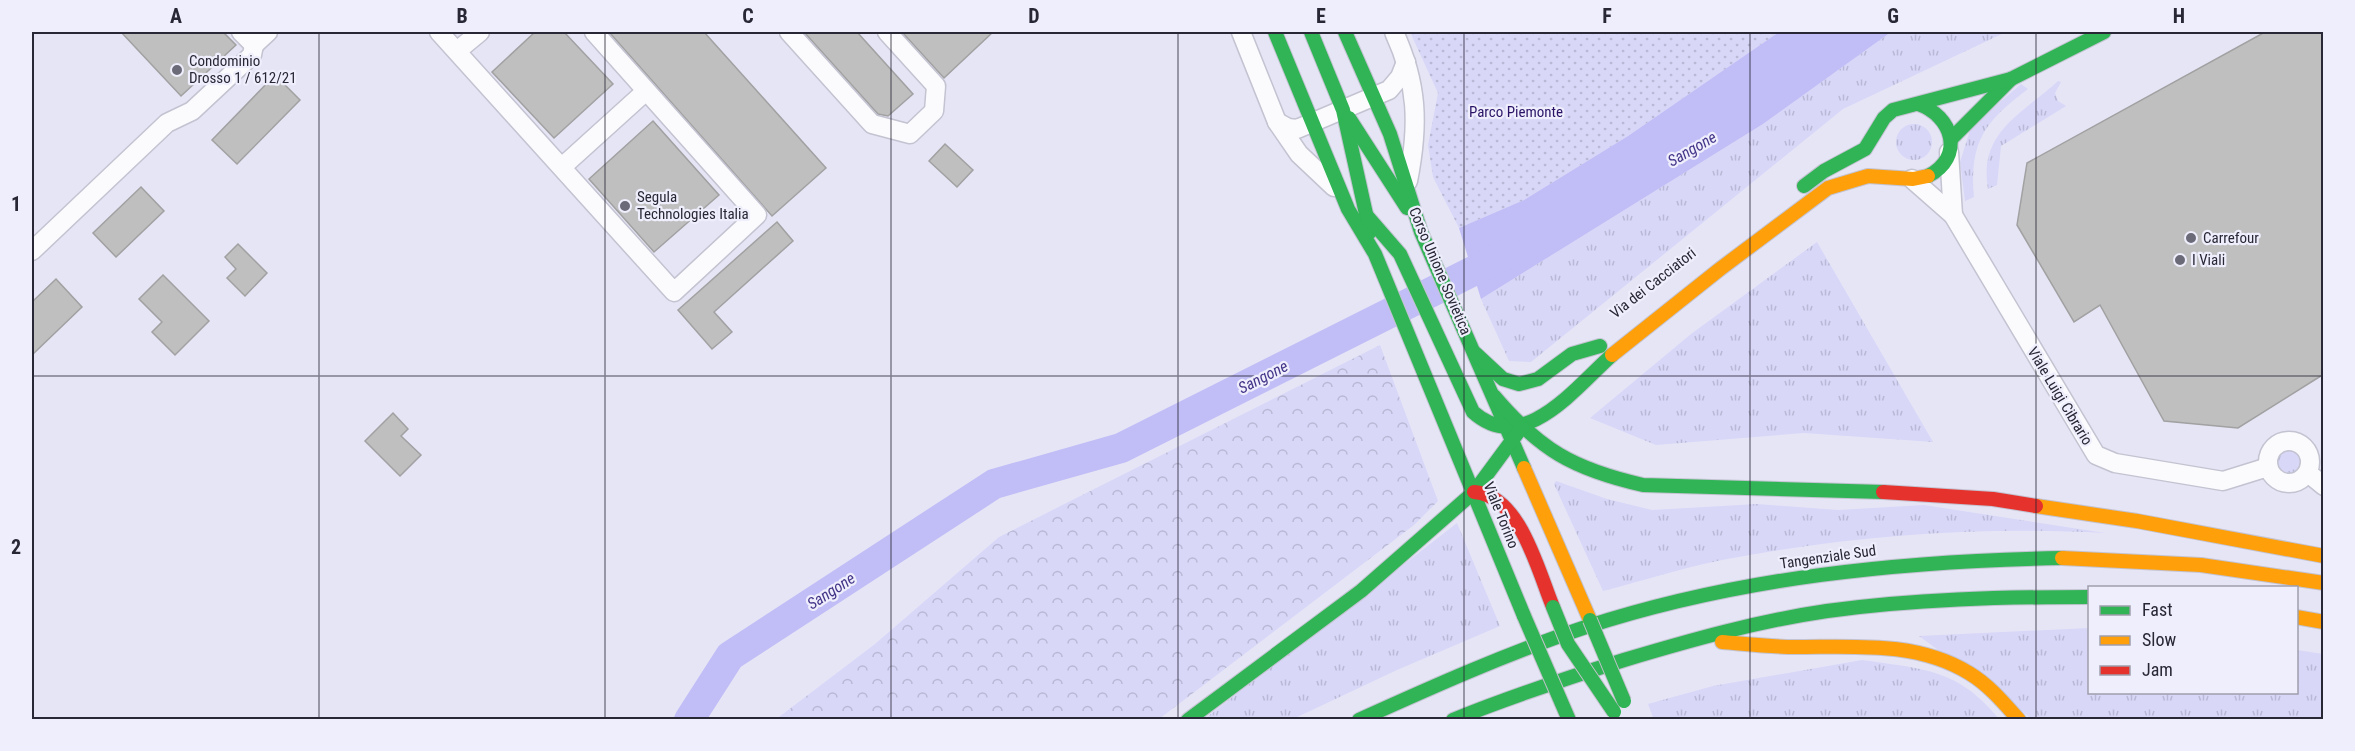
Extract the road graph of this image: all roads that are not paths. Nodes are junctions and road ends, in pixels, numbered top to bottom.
1 (241, 32) edge
2 (268, 32) edge
3 (439, 32) edge
4 (480, 32) edge
5 (594, 32) edge
6 (789, 32) edge
7 (887, 32) edge
8 (1241, 32) edge
9 (1275, 32) edge
10 (1311, 32) edge
11 (1345, 32) edge
12 (1394, 32) edge
13 (2104, 32) edge
14 (254, 45) junction
15 (457, 51) junction
16 (1406, 62) junction
17 (2011, 78) junction
18 (646, 91) junction
19 (1373, 96) junction
20 (1918, 104) junction
21 (1343, 110) junction
22 (1277, 122) junction
23 (1312, 123) junction
24 (1878, 128) junction
25 (1950, 146) junction
26 (562, 167) junction
27 (1906, 178) junction
28 (1407, 189) junction
29 (1341, 193) junction
30 (1794, 194) dead end
31 (1953, 215) junction
32 (1366, 216) junction
33 (1421, 232) junction
34 (1729, 244) dead end
35 (32, 251) edge
36 (1377, 261) junction
37 (1664, 295) dead end
38 (1474, 352) junction
39 (1552, 387) dead end
40 (1518, 432) junction
41 (2268, 467) junction
42 (2308, 473) junction
43 (2324, 486) edge
44 (1474, 492) junction
45 (2324, 556) edge
46 (2324, 583) edge
47 (2088, 597) edge
48 (2298, 617) edge
49 (2324, 622) edge
50 (1687, 640) junction
51 (1623, 713) edge
52 (1188, 720) edge
53 (1359, 720) edge
54 (1453, 720) edge
55 (1569, 720) edge
56 (2019, 720) edge

1 - 14 street
2 - 14 street
3 - 15 street
4 - 15 street
5 - 18 street
6 - 7 street
8 - 22 street
9 - 23 main road
10 - 21 main road
11 - 19 main road, Corso Unione Sovietica
12 - 16 street, Corso Unione Sovietica
13 - 17 main road
14 - 35 street
15 - 26 street
16 - 19 street
16 - 28 street, Corso Unione Sovietica
17 - 20 main road
17 - 25 main road
18 - 26 street
18 - 26 street
19 - 21 street
19 - 28 main road, Corso Unione Sovietica
20 - 24 main road
20 - 25 main road
21 - 23 street
21 - 32 main road
21 - 33 main road
22 - 23 street
22 - 29 street
23 - 29 main road
24 - 27 main road
24 - 30 main road
25 - 27 main road
25 - 31 street
27 - 31 street
27 - 40 main road
28 - 33 main road, Corso Unione Sovietica
29 - 36 main road
31 - 41 street, Viale Luigi Cibrario
32 - 36 main road
32 - 40 main road
33 - 38 main road, Corso Unione Sovietica
34 - 37 main road, Via dei Cacciatori
36 - 44 main road, Viale Torino
38 - 39 main road
38 - 40 main road
40 - 44 main road
40 - 45 main road
40 - 51 main road, bridge
41 - 42 street
41 - 42 street
42 - 43 street
44 - 51 main road, bridge
44 - 52 main road
44 - 55 main road, Viale Torino, bridge
46 - 53 main road, Tangenziale Sud
47 - 50 main road
48 - 49 main road
50 - 54 main road
50 - 56 main road

